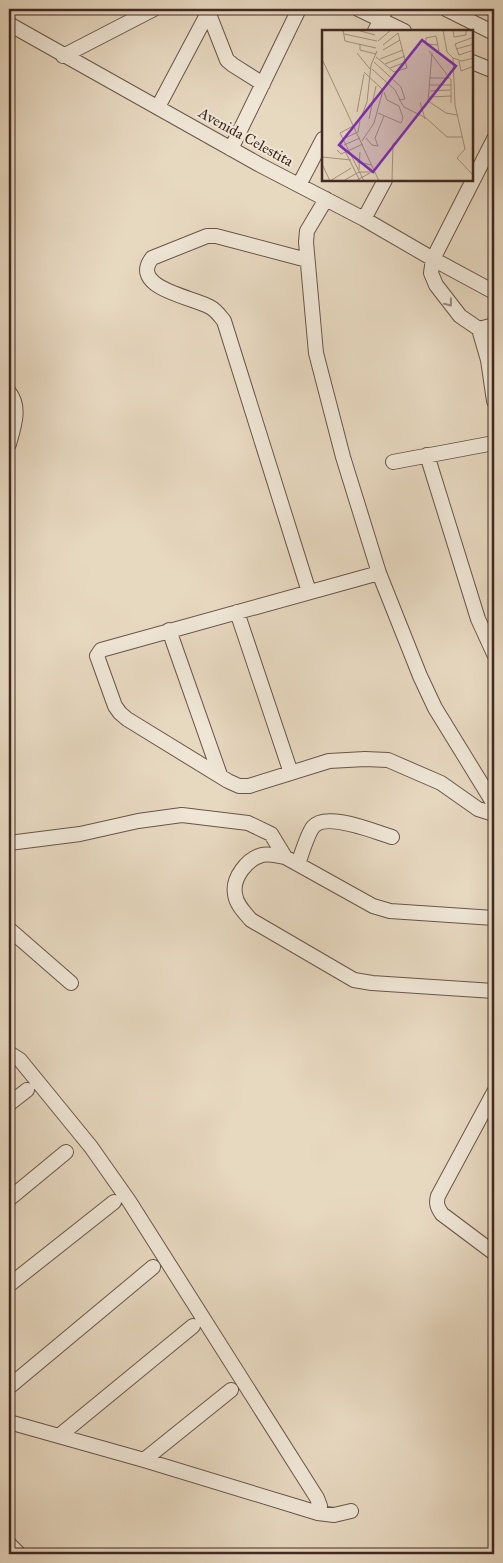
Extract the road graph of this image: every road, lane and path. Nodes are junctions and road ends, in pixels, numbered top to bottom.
1 (154, 9) edge
2 (299, 9) edge
3 (446, 9) edge
4 (208, 10) edge
5 (373, 15) edge
6 (9, 24) edge
7 (463, 25) edge
8 (402, 30) edge
9 (494, 33) edge
10 (63, 56) junction
11 (473, 62) edge
12 (493, 68) edge
13 (263, 84) junction
14 (158, 107) junction
15 (494, 139) edge
16 (322, 142) edge
17 (231, 149) junction
18 (473, 180) edge
19 (384, 181) edge
20 (472, 181) edge
21 (299, 185) junction
22 (326, 199) junction
23 (364, 220) junction
24 (432, 259) junction
25 (307, 260) junction
26 (494, 292) edge
27 (494, 325) edge
28 (479, 329) junction
29 (9, 392) edge
30 (494, 401) edge
31 (494, 443) edge
32 (9, 444) edge
33 (427, 455) junction
34 (393, 462) dead end
35 (380, 573) junction
36 (309, 592) junction
37 (237, 612) junction
38 (169, 630) junction
39 (494, 654) edge
40 (291, 773) junction
41 (220, 775) junction
42 (494, 804) edge
43 (494, 814) edge
44 (392, 837) dead end
45 (9, 843) edge
46 (292, 860) junction
47 (494, 918) edge
48 (9, 929) edge
49 (71, 983) dead end
50 (494, 991) edge
51 (9, 1053) edge
52 (27, 1090) dead end
53 (494, 1092) edge
54 (9, 1104) edge
55 (66, 1152) dead end
56 (9, 1199) edge
57 (114, 1202) dead end
58 (493, 1249) edge
59 (153, 1266) dead end
60 (9, 1286) edge
61 (193, 1326) dead end
62 (9, 1387) edge
63 (231, 1390) dead end
64 (9, 1422) edge
65 (59, 1436) junction
66 (144, 1460) junction
67 (351, 1511) dead end
68 (318, 1513) junction
69 (9, 1544) edge
70 (19, 1554) edge

1 - 10 street
2 - 13 street
3 - 7 street
4 - 13 street
4 - 14 street
5 - 8 street
6 - 10 street, Avenida Celestita
7 - 9 street
10 - 14 street, Avenida Celestita
11 - 12 street
13 - 17 street
14 - 17 street, Avenida Celestita
15 - 18 street
16 - 21 street
17 - 21 street, Avenida Celestita
19 - 23 street
20 - 24 street
21 - 22 street, Avenida Celestita
22 - 23 street, Avenida Celestita
22 - 25 street
23 - 24 street, Avenida Celestita
24 - 26 street, Avenida Celestita
24 -> 28 street
25 - 35 street
25 - 36 street
27 - 28 street
28 - 30 street
29 - 32 street
31 - 33 street
33 - 34 street
33 - 39 street
35 - 36 street
35 - 42 street
36 - 37 street
37 - 38 street
37 - 40 street
38 - 41 street
38 - 41 street
40 - 41 street
40 - 43 street
44 - 46 street
45 - 46 street
46 - 47 street
46 - 50 street
48 - 49 street
51 - 68 street
52 - 54 street
53 - 58 street
55 - 56 street
57 - 60 street
59 - 62 street
61 - 65 street
63 - 66 street
64 - 65 street
65 - 66 street
66 - 68 street
67 - 68 street
69 - 70 street

